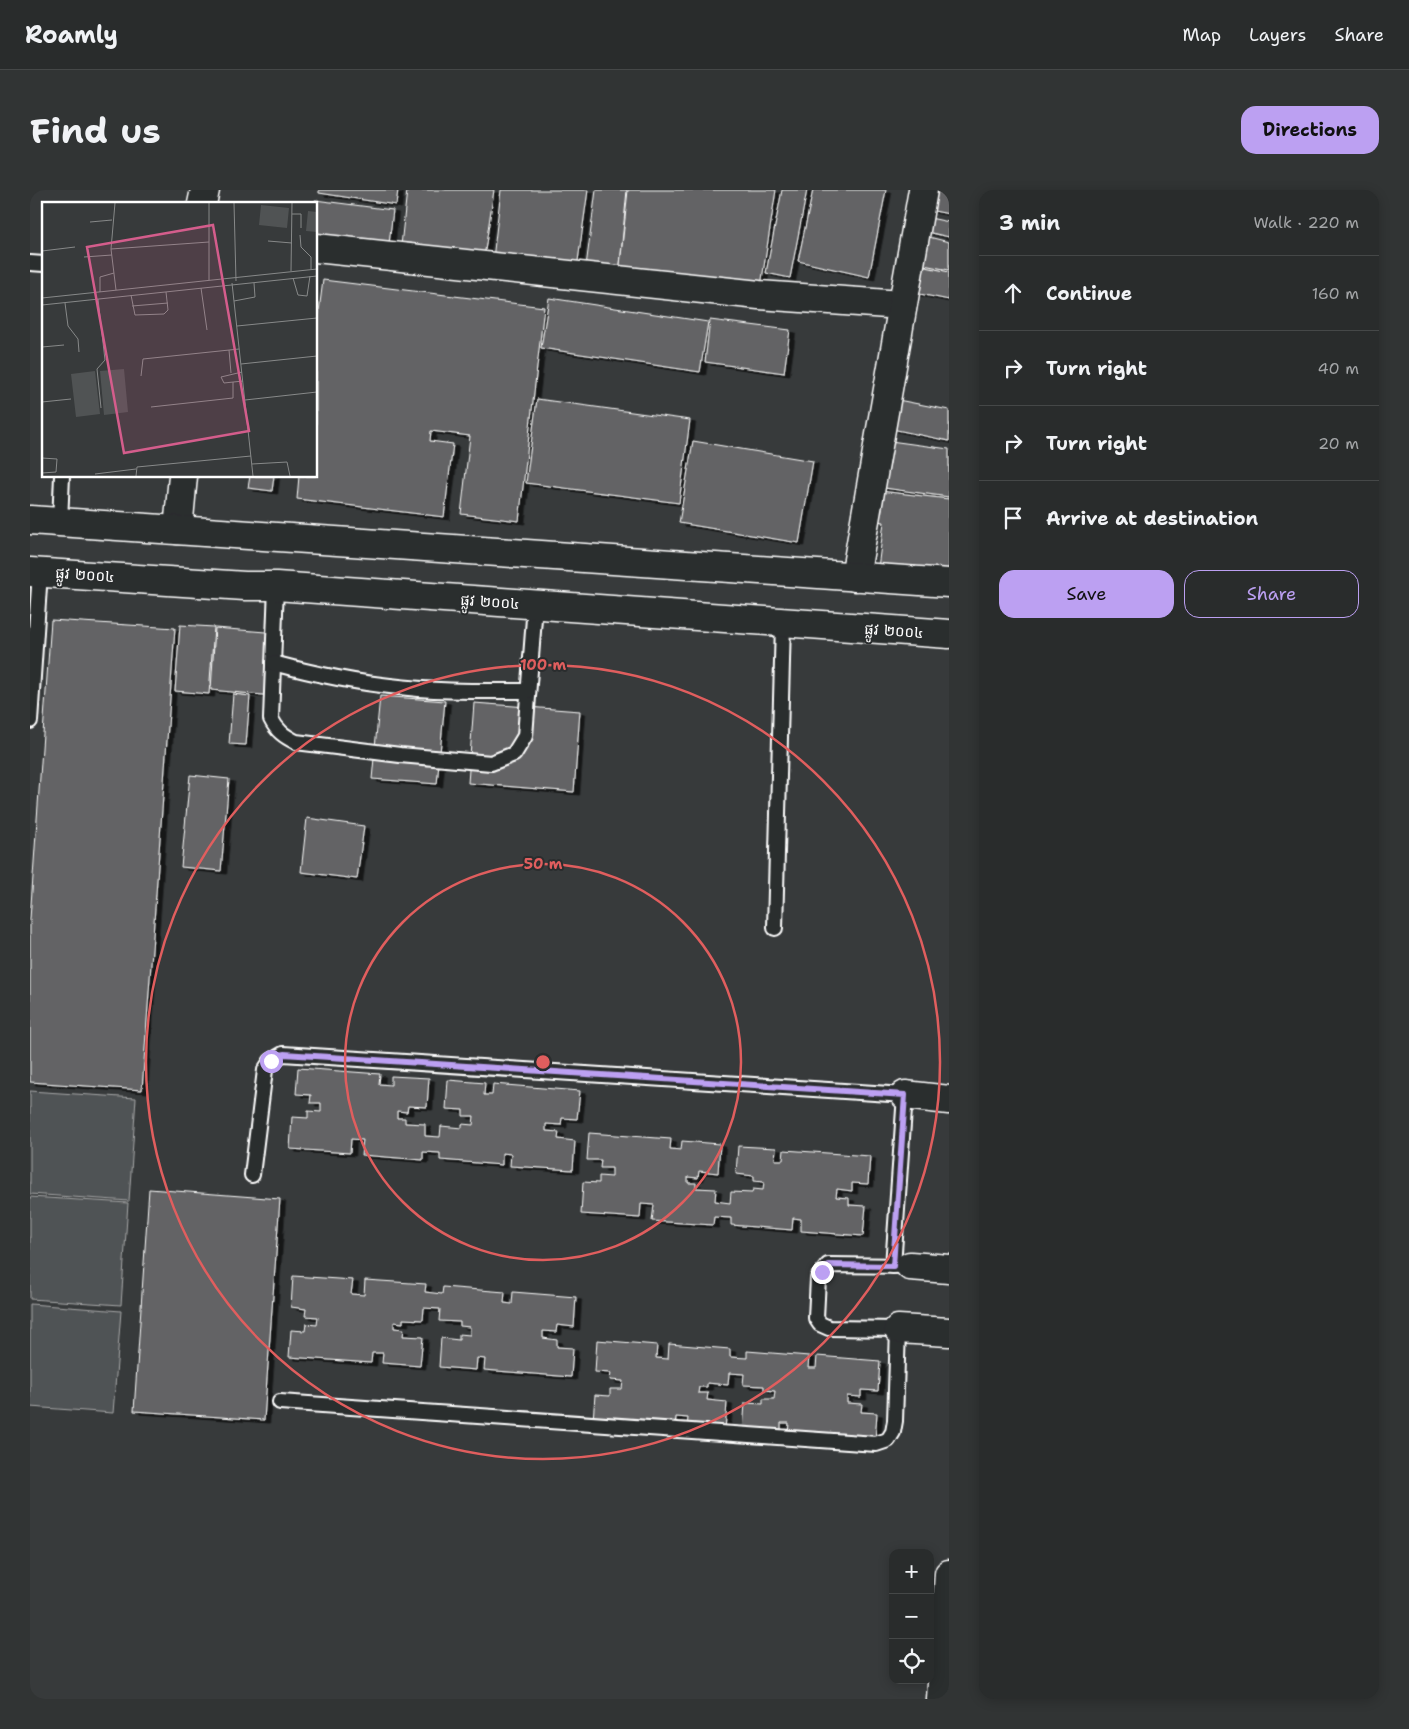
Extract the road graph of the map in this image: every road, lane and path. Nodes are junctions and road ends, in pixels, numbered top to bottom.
1 (923, 190) edge
2 (318, 248) edge
3 (902, 305) junction
4 (62, 478) edge
5 (183, 478) edge
6 (30, 520) edge
7 (60, 522) junction
8 (178, 530) junction
9 (35, 572) edge
10 (855, 577) junction
11 (949, 584) edge
12 (276, 586) junction
13 (535, 605) junction
14 (783, 623) junction
15 (949, 634) edge
16 (273, 663) junction
17 (528, 691) junction
18 (30, 721) edge
19 (775, 928) dead end
20 (905, 1095) junction
21 (949, 1100) edge
22 (252, 1175) dead end
23 (901, 1266) junction
24 (949, 1269) edge
25 (898, 1329) junction
26 (949, 1332) edge
27 (280, 1402) dead end
28 (949, 1574) edge
29 (941, 1699) edge

1 - 3 main road
2 - 3 main road
3 - 10 main road
4 - 7 lane
5 - 8 main road
6 - 7 main road
7 - 8 main road
8 - 10 main road
9 - 12 main road, ផ្លូវ ២០០៤
9 - 18 lane
10 - 11 main road
12 - 13 main road, ផ្លូវ ២០០៤
12 - 16 lane
13 - 14 main road, ផ្លូវ ២០០៤
13 - 17 lane
14 - 15 main road, ផ្លូវ ២០០៤
14 - 19 lane
16 - 17 lane
16 - 17 lane
20 - 21 main road
20 - 22 lane
20 - 23 lane
23 - 24 main road
23 - 25 lane
25 - 26 main road
25 - 27 lane
28 - 29 main road

